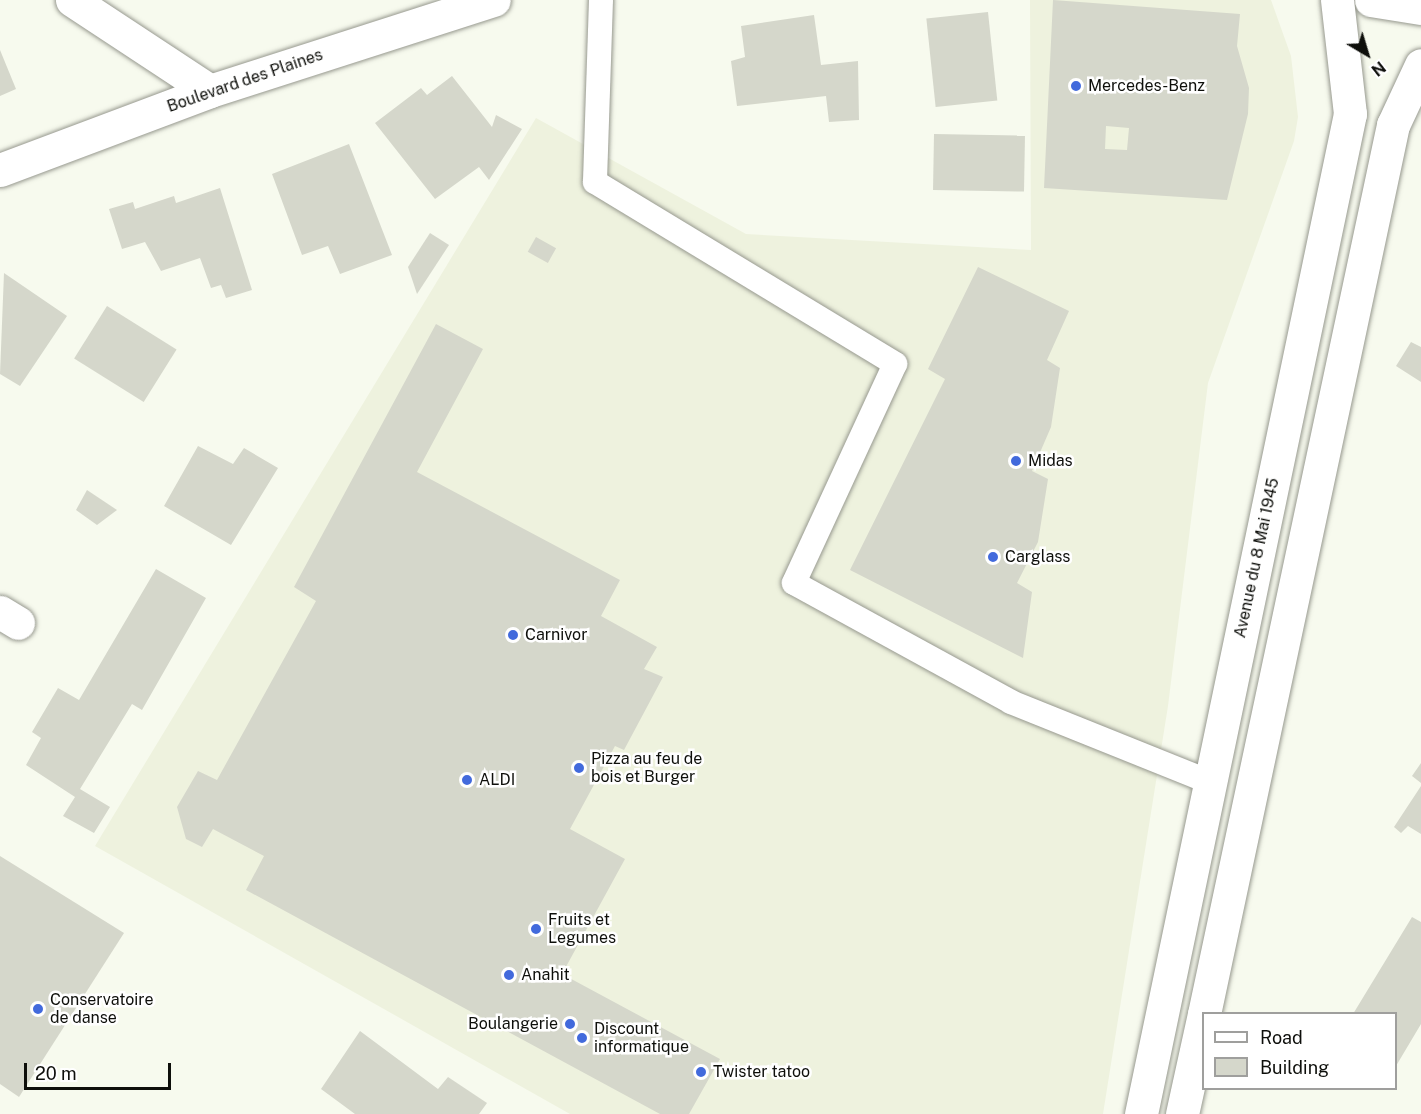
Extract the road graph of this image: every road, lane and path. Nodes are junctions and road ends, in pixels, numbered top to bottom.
1 (72, 0) edge
2 (494, 0) edge
3 (601, 0) edge
4 (1337, 0) edge
5 (1371, 0) edge
6 (1421, 8) edge
7 (1421, 65) edge
8 (210, 91) junction
9 (0, 170) edge
10 (1210, 782) junction
11 (1204, 1012) edge
12 (1202, 1023) edge
13 (1141, 1114) edge
14 (1182, 1114) edge

1 - 8 main road
2 - 8 main road, Boulevard des Plaines
3 - 10 lane
4 - 10 main road, Avenue du 8 Mai 1945
5 - 6 main road
7 - 11 main road
8 - 9 main road, Boulevard des Plaines
10 - 13 main road, Avenue du 8 Mai 1945
12 - 14 main road

